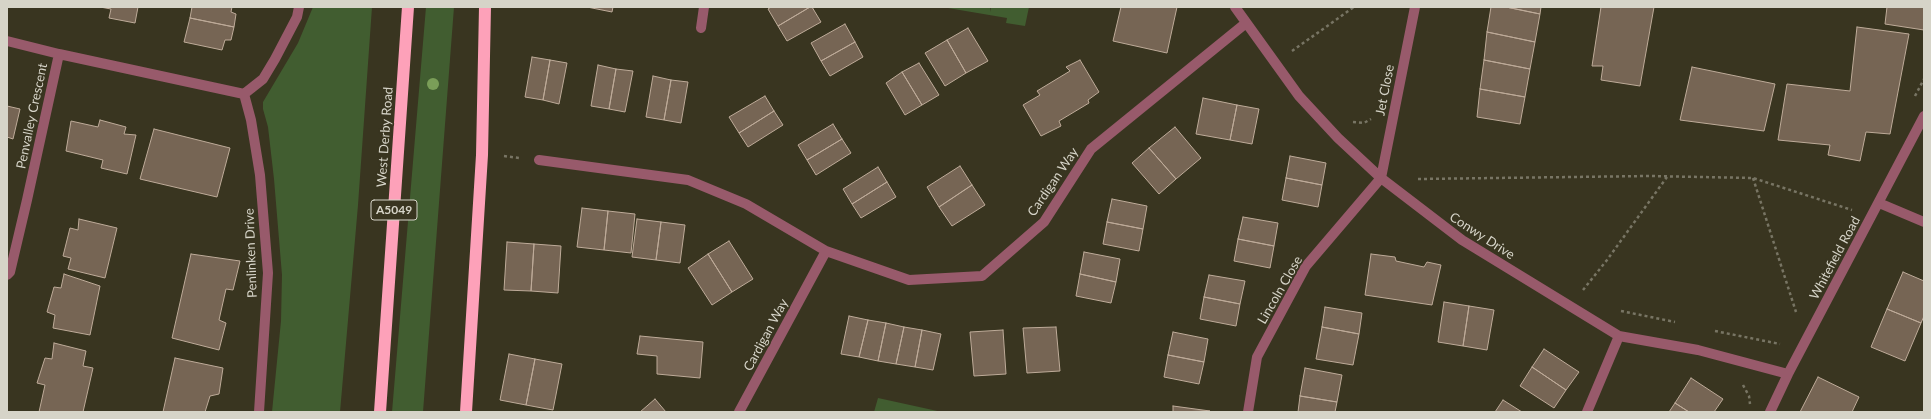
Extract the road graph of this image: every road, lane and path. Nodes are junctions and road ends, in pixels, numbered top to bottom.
1 (299, 7) edge
2 (408, 7) edge
3 (485, 7) edge
4 (704, 7) edge
5 (1235, 7) edge
6 (1354, 7) edge
7 (1415, 7) edge
8 (1246, 23) junction
9 (701, 28) dead end
10 (7, 41) edge
11 (1287, 46) dead end
12 (1292, 51) junction
13 (59, 54) junction
14 (1296, 58) dead end
15 (1924, 79) edge
16 (244, 94) junction
17 (1914, 100) dead end
18 (1375, 114) dead end
19 (1924, 116) edge
20 (1350, 121) dead end
21 (482, 155) junction
22 (540, 160) joint
23 (1668, 176) junction
24 (1381, 178) junction
25 (1753, 178) junction
26 (1415, 179) dead end
27 (1879, 203) junction
28 (1856, 211) dead end
29 (1924, 222) edge
30 (826, 251) junction
31 (7, 275) edge
32 (1586, 295) dead end
33 (1616, 310) dead end
34 (1798, 318) dead end
35 (1677, 323) dead end
36 (1707, 329) dead end
37 (1620, 336) junction
38 (1784, 345) dead end
39 (1788, 374) junction
40 (259, 412) edge
41 (380, 412) edge
42 (466, 412) edge
43 (739, 412) edge
44 (1248, 412) edge
45 (1587, 412) edge
46 (1770, 412) edge

1 - 16 street
2 - 41 highway, West Derby Road / A5049
3 - 21 highway
4 - 9 street
5 - 8 street, Conwy Drive
6 - 12 path
7 - 24 street, Jet Close
8 - 24 street, Conwy Drive
8 - 30 street, Cardigan Way
10 - 13 street
11 - 12 path
12 - 14 path
13 - 16 street
13 - 31 street, Penvalley Crescent
15 - 17 path
16 - 40 street, Penlinken Drive
18 - 20 path
19 - 27 street, Whitefield Road
21 - 22 path
21 - 42 highway
22 - 30 street
23 - 25 path
23 - 26 path
23 - 32 path
24 - 37 street, Conwy Drive
24 - 44 street, Lincoln Close
25 - 28 path
25 - 34 path
27 - 29 street
27 - 39 street, Whitefield Road
30 - 43 street, Cardigan Way
33 - 35 path
36 - 38 path
37 - 39 street, Conwy Drive
37 - 45 street
39 - 46 street, Whitefield Road

